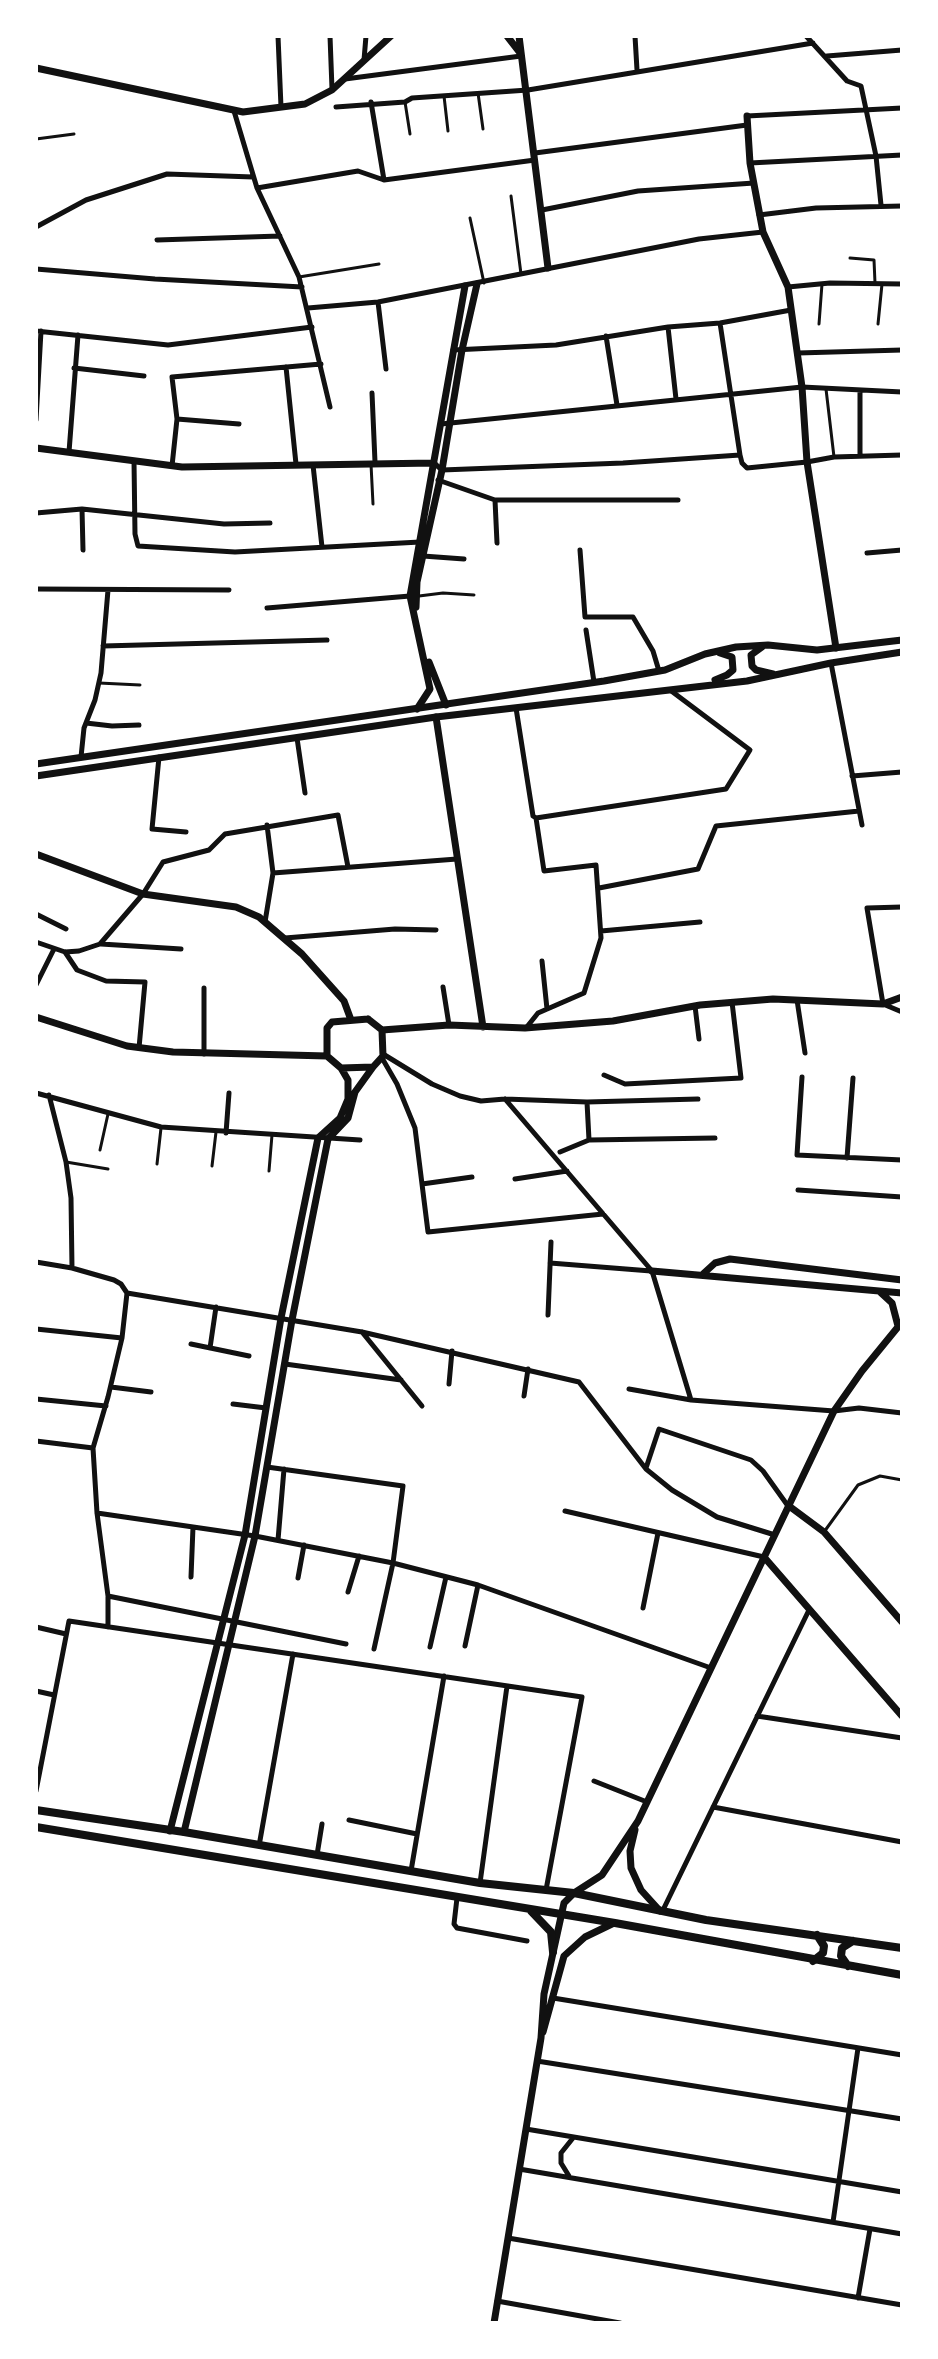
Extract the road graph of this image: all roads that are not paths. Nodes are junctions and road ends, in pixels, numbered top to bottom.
1 (278, 36) edge
2 (330, 36) edge
3 (366, 36) edge
4 (391, 36) edge
5 (507, 36) edge
6 (519, 36) edge
7 (635, 36) edge
8 (806, 36) edge
9 (813, 43) junction
10 (902, 50) edge
11 (522, 56) junction
12 (826, 56) junction
13 (364, 61) junction
14 (36, 68) edge
15 (637, 70) junction
16 (344, 79) junction
17 (332, 90) junction
18 (528, 90) junction
19 (478, 93) junction
20 (444, 96) junction
21 (371, 102) junction
22 (405, 102) junction
23 (281, 107) junction
24 (336, 107) dead end
25 (902, 108) edge
26 (233, 110) junction
27 (867, 110) junction
28 (747, 121) junction
29 (483, 129) dead end
30 (448, 131) dead end
31 (74, 134) dead end
32 (410, 134) dead end
33 (36, 139) edge
34 (902, 155) edge
35 (876, 156) junction
36 (536, 157) junction
37 (750, 163) junction
38 (253, 177) junction
39 (384, 180) junction
40 (754, 183) junction
41 (257, 188) junction
42 (511, 196) dead end
43 (881, 205) junction
44 (902, 206) edge
45 (542, 210) junction
46 (759, 215) junction
47 (470, 218) dead end
48 (36, 227) edge
49 (763, 232) junction
50 (280, 236) junction
51 (157, 240) dead end
52 (850, 258) dead end
53 (379, 264) dead end
54 (548, 268) junction
55 (36, 269) edge
56 (521, 274) junction
57 (299, 277) junction
58 (878, 283) junction
59 (480, 284) junction
60 (822, 284) junction
61 (902, 284) edge
62 (465, 286) junction
63 (302, 287) junction
64 (788, 287) junction
65 (378, 302) junction
66 (308, 308) junction
67 (791, 310) junction
68 (720, 323) junction
69 (819, 324) dead end
70 (878, 324) dead end
71 (312, 327) junction
72 (668, 327) junction
73 (39, 331) edge
74 (78, 335) junction
75 (606, 336) junction
76 (458, 350) junction
77 (902, 350) edge
78 (797, 353) junction
79 (321, 364) junction
80 (286, 367) junction
81 (74, 368) junction
82 (386, 369) dead end
83 (144, 376) dead end
84 (802, 387) junction
85 (826, 389) junction
86 (860, 392) junction
87 (902, 392) edge
88 (372, 393) dead end
89 (730, 394) junction
90 (676, 399) junction
91 (617, 405) junction
92 (330, 407) dead end
93 (177, 419) junction
94 (36, 420) edge
95 (239, 424) dead end
96 (441, 424) junction
97 (451, 424) junction
98 (36, 448) edge
99 (69, 452) junction
100 (740, 455) junction
101 (860, 455) junction
102 (902, 455) edge
103 (834, 457) junction
104 (134, 461) junction
105 (373, 462) junction
106 (807, 462) junction
107 (434, 463) junction
108 (296, 464) junction
109 (313, 464) junction
110 (172, 466) junction
111 (442, 470) junction
112 (435, 479) junction
113 (495, 500) junction
114 (678, 500) dead end
115 (373, 504) dead end
116 (82, 509) junction
117 (36, 513) edge
118 (135, 515) junction
119 (270, 523) dead end
120 (422, 542) junction
121 (497, 543) dead end
122 (322, 547) junction
123 (83, 550) dead end
124 (580, 550) dead end
125 (902, 550) edge
126 (867, 553) dead end
127 (423, 556) junction
128 (464, 559) dead end
129 (36, 589) edge
130 (108, 590) junction
131 (229, 590) dead end
132 (474, 595) dead end
133 (413, 596) junction
134 (267, 608) dead end
135 (586, 630) dead end
136 (327, 640) dead end
137 (902, 640) edge
138 (768, 645) junction
139 (103, 646) junction
140 (836, 648) junction
141 (902, 652) edge
142 (705, 654) junction
143 (831, 663) junction
144 (659, 671) junction
145 (785, 675) junction
146 (594, 682) junction
147 (99, 683) junction
148 (701, 684) junction
149 (140, 685) dead end
150 (669, 689) junction
151 (446, 705) junction
152 (515, 707) junction
153 (417, 709) junction
154 (436, 717) junction
155 (86, 723) junction
156 (139, 725) dead end
157 (297, 737) junction
158 (199, 741) junction
159 (201, 751) junction
160 (159, 757) junction
161 (81, 758) junction
162 (36, 764) edge
163 (902, 772) edge
164 (36, 776) edge
165 (852, 776) junction
166 (305, 793) dead end
167 (859, 811) junction
168 (536, 818) junction
169 (267, 825) junction
170 (862, 825) dead end
171 (186, 832) dead end
172 (36, 854) edge
173 (457, 859) junction
174 (348, 867) junction
175 (273, 873) junction
176 (599, 888) junction
177 (143, 894) junction
178 (902, 907) edge
179 (36, 914) edge
180 (265, 922) junction
181 (700, 922) dead end
182 (66, 929) dead end
183 (436, 930) dead end
184 (601, 931) junction
185 (284, 938) junction
186 (36, 942) edge
187 (100, 944) junction
188 (54, 949) junction
189 (181, 949) dead end
190 (65, 952) junction
191 (542, 961) dead end
192 (36, 985) edge
193 (443, 987) dead end
194 (204, 988) dead end
195 (902, 997) edge
196 (797, 1000) junction
197 (731, 1002) junction
198 (883, 1004) junction
199 (695, 1005) junction
200 (547, 1009) junction
201 (902, 1012) edge
202 (36, 1017) edge
203 (351, 1020) junction
204 (449, 1025) junction
205 (483, 1027) junction
206 (525, 1028) junction
207 (382, 1030) junction
208 (699, 1039) dead end
209 (139, 1048) junction
210 (805, 1053) dead end
211 (204, 1055) junction
212 (327, 1056) junction
213 (382, 1056) junction
214 (373, 1067) junction
215 (341, 1068) junction
216 (604, 1075) dead end
217 (802, 1077) dead end
218 (853, 1078) dead end
219 (36, 1093) edge
220 (229, 1093) dead end
221 (49, 1095) junction
222 (505, 1099) junction
223 (698, 1099) dead end
224 (587, 1102) junction
225 (108, 1112) junction
226 (161, 1127) junction
227 (216, 1132) junction
228 (226, 1133) junction
229 (272, 1135) junction
230 (318, 1138) junction
231 (715, 1138) dead end
232 (328, 1139) junction
233 (360, 1140) dead end
234 (589, 1140) junction
235 (100, 1150) dead end
236 (560, 1152) dead end
237 (847, 1158) junction
238 (902, 1160) edge
239 (66, 1162) junction
240 (157, 1164) dead end
241 (212, 1166) dead end
242 (108, 1169) dead end
243 (269, 1171) dead end
244 (567, 1171) junction
245 (472, 1177) dead end
246 (515, 1179) dead end
247 (422, 1184) junction
248 (798, 1190) dead end
249 (902, 1197) edge
250 (603, 1214) junction
251 (551, 1242) dead end
252 (36, 1262) edge
253 (550, 1263) junction
254 (72, 1268) junction
255 (652, 1271) junction
256 (703, 1274) junction
257 (902, 1280) edge
258 (878, 1291) junction
259 (127, 1293) junction
260 (902, 1293) edge
261 (216, 1307) junction
262 (548, 1315) dead end
263 (281, 1318) junction
264 (292, 1320) junction
265 (900, 1324) edge
266 (36, 1329) edge
267 (362, 1332) junction
268 (890, 1335) junction
269 (122, 1338) junction
270 (902, 1338) edge
271 (191, 1344) dead end
272 (210, 1348) junction
273 (452, 1351) junction
274 (249, 1356) dead end
275 (285, 1364) junction
276 (528, 1369) junction
277 (401, 1380) junction
278 (449, 1384) dead end
279 (111, 1387) junction
280 (629, 1389) dead end
281 (151, 1392) dead end
282 (524, 1396) dead end
283 (36, 1399) edge
284 (691, 1400) junction
285 (233, 1404) dead end
286 (106, 1406) junction
287 (422, 1406) dead end
288 (266, 1408) junction
289 (834, 1411) junction
290 (902, 1413) edge
291 (36, 1441) edge
292 (93, 1448) junction
293 (267, 1467) junction
294 (284, 1469) junction
295 (646, 1469) junction
296 (902, 1480) edge
297 (789, 1506) junction
298 (565, 1511) dead end
299 (97, 1513) junction
300 (193, 1527) junction
301 (824, 1532) junction
302 (658, 1533) junction
303 (245, 1535) junction
304 (775, 1535) junction
305 (255, 1536) junction
306 (278, 1540) junction
307 (304, 1545) junction
308 (359, 1556) junction
309 (764, 1557) junction
310 (393, 1563) junction
311 (191, 1577) dead end
312 (446, 1577) junction
313 (298, 1578) dead end
314 (478, 1585) junction
315 (348, 1592) dead end
316 (108, 1596) junction
317 (643, 1608) dead end
318 (809, 1609) junction
319 (224, 1620) junction
320 (234, 1622) junction
321 (902, 1622) edge
322 (36, 1627) edge
323 (108, 1627) junction
324 (66, 1634) junction
325 (218, 1643) junction
326 (346, 1644) dead end
327 (229, 1645) junction
328 (465, 1646) dead end
329 (430, 1647) dead end
330 (374, 1649) dead end
331 (293, 1654) junction
332 (711, 1668) junction
333 (444, 1676) junction
334 (507, 1685) junction
335 (36, 1691) edge
336 (54, 1695) junction
337 (757, 1716) junction
338 (902, 1716) edge
339 (902, 1738) edge
340 (594, 1781) dead end
341 (36, 1791) edge
342 (647, 1802) junction
343 (713, 1807) junction
344 (36, 1810) edge
345 (349, 1820) dead end
346 (638, 1821) junction
347 (322, 1824) dead end
348 (36, 1827) edge
349 (170, 1831) junction
350 (184, 1832) junction
351 (417, 1834) junction
352 (902, 1842) edge
353 (259, 1846) junction
354 (316, 1856) junction
355 (410, 1872) junction
356 (480, 1883) junction
357 (546, 1891) junction
358 (574, 1893) junction
359 (457, 1897) junction
360 (527, 1908) junction
361 (662, 1913) junction
362 (561, 1914) junction
363 (615, 1923) junction
364 (817, 1935) junction
365 (527, 1941) dead end
366 (854, 1941) junction
367 (902, 1948) edge
368 (553, 1952) junction
369 (812, 1961) junction
370 (849, 1967) junction
371 (902, 1975) edge
372 (553, 1998) junction
373 (541, 2038) junction
374 (858, 2048) junction
375 (902, 2055) edge
376 (537, 2061) junction
377 (848, 2111) junction
378 (902, 2119) edge
379 (526, 2129) junction
380 (574, 2137) junction
381 (519, 2169) junction
382 (572, 2178) junction
383 (838, 2181) junction
384 (902, 2192) edge
385 (833, 2222) junction
386 (870, 2229) junction
387 (902, 2234) edge
388 (508, 2238) junction
389 (858, 2298) junction
390 (497, 2301) junction
391 (902, 2305) edge
392 (494, 2323) edge
393 (620, 2323) edge

1 - 23 street
2 - 17 street
3 - 13 street
4 - 13 street
5 - 11 street
6 - 11 street
7 - 15 street
8 - 9 street
9 - 12 street
9 - 15 street
10 - 12 street
11 - 16 street
11 - 18 street
12 - 27 street
13 - 16 street
14 - 26 street
15 - 18 street
16 - 17 street
17 - 23 street
18 - 19 street
18 - 36 street
19 - 20 street
19 - 29 lane
20 - 22 street
20 - 30 lane
21 - 22 street
21 - 24 street
21 - 39 street
22 - 32 lane
23 - 26 street
25 - 27 street
26 - 38 street
27 - 28 street
27 - 35 street
28 - 36 street
28 - 37 street
31 - 33 lane
34 - 35 street
35 - 37 street
35 - 43 street
36 - 39 street
36 - 45 street
37 - 40 street
38 - 41 street
38 - 48 street
39 - 41 street
40 - 45 street
40 - 46 street
41 - 50 street
42 - 56 lane
43 - 44 street
43 - 46 street
45 - 54 street
46 - 49 street
47 - 59 lane
49 - 54 street
49 - 64 street
50 - 51 street
50 - 57 street
52 - 58 lane
53 - 57 lane
54 - 56 street
55 - 63 street
56 - 59 street
57 - 63 street
58 - 60 street
58 - 61 street
58 - 70 lane
59 - 62 street
59 - 76 street
60 - 64 street
60 - 69 lane
62 - 65 street
62 - 76 street
63 - 66 street
64 - 67 street
65 - 66 street
65 - 82 street
66 - 71 street
67 - 68 street
67 - 78 street
68 - 72 street
68 - 89 street
71 - 74 street
71 - 79 street
72 - 75 street
72 - 90 street
73 - 74 street
73 - 94 street
74 - 81 street
75 - 76 street
75 - 91 street
76 - 96 street
76 - 97 street
77 - 78 street
78 - 84 street
79 - 80 street
79 - 92 street
80 - 93 street
80 - 108 street
81 - 83 street
81 - 99 street
84 - 85 street
84 - 89 street
84 - 106 street
85 - 86 street
85 - 103 lane
86 - 87 street
86 - 101 street
88 - 105 street
89 - 90 street
89 - 100 street
90 - 91 street
91 - 97 street
93 - 95 street
93 - 110 street
96 - 97 street
96 - 107 street
97 - 111 street
98 - 99 street
99 - 104 street
100 - 106 street
100 - 111 street
101 - 102 street
101 - 103 street
103 - 106 street
104 - 110 street
104 - 118 street
105 - 107 street
105 - 109 street
105 - 115 lane
106 - 140 street
107 - 111 street
107 - 112 street
108 - 109 street
108 - 110 street
109 - 122 street
111 - 112 street
112 - 113 street
112 - 120 street
113 - 114 street
113 - 121 street
116 - 117 street
116 - 118 street
116 - 123 street
118 - 119 street
118 - 122 street
120 - 122 street
120 - 127 street
120 - 133 street
124 - 144 street
125 - 126 street
127 - 128 street
127 - 133 street
129 - 130 street
130 - 131 street
130 - 139 street
132 - 133 lane
133 - 134 street
133 - 151 street
133 - 153 street
135 - 146 street
136 - 139 street
137 - 140 street
138 - 140 street
138 - 142 street
138 - 145 street
139 - 147 street
141 - 143 street
142 - 144 street
142 - 148 street
143 - 145 street
143 - 165 street
144 - 146 street
145 - 148 street
146 - 151 street
147 - 149 lane
147 - 155 street
148 - 150 street
150 - 152 street
150 - 168 street
151 - 153 street
152 - 154 street
152 - 168 street
153 - 158 street
154 - 157 street
154 - 173 street
155 - 156 street
155 - 161 street
157 - 159 street
157 - 166 street
158 - 159 street
158 - 161 street
159 - 160 street
160 - 164 street
160 - 171 street
161 - 162 street
163 - 165 street
165 - 167 street
167 - 170 street
167 - 176 street
168 - 176 street
169 - 174 street
169 - 175 street
169 - 177 street
172 - 177 street
173 - 174 street
173 - 205 street
174 - 175 street
175 - 180 street
176 - 184 street
177 - 180 street
177 - 187 street
178 - 198 street
179 - 182 street
180 - 185 street
181 - 184 street
183 - 185 street
184 - 200 street
185 - 203 street
186 - 188 street
187 - 189 street
187 - 190 street
188 - 190 street
188 - 192 street
190 - 209 street
191 - 200 street
193 - 204 street
194 - 211 street
195 - 198 street
196 - 197 street
196 - 198 street
196 - 210 street
197 - 199 street
197 - 216 street
198 - 201 street
199 - 206 street
199 - 208 street
200 - 206 street
202 - 209 street
203 - 207 street
203 - 212 street
204 - 205 street
204 - 207 street
205 - 206 street
207 - 213 street
209 - 211 street
211 - 212 street
212 - 215 street
213 - 214 street
213 - 222 street
213 - 247 street
214 - 215 street
214 - 232 street
215 - 230 street
217 - 237 street
218 - 237 street
219 - 221 street
220 - 228 street
221 - 225 street
221 - 239 street
222 - 224 street
222 - 244 street
223 - 224 street
224 - 234 street
225 - 226 street
225 - 235 lane
226 - 227 street
226 - 240 lane
227 - 228 street
227 - 241 lane
228 - 229 street
229 - 230 street
229 - 243 lane
230 - 232 street
230 - 263 street
231 - 234 street
232 - 233 street
232 - 264 street
234 - 236 street
237 - 238 street
239 - 242 lane
239 - 254 street
244 - 246 street
244 - 250 street
245 - 247 street
247 - 250 street
248 - 249 street
250 - 255 street
251 - 253 street
252 - 254 street
253 - 255 street
253 - 262 street
254 - 259 street
255 - 256 street
255 - 284 street
256 - 257 street
256 - 258 street
258 - 260 street
258 - 265 street
259 - 261 street
259 - 269 street
261 - 263 street
261 - 272 street
263 - 264 street
263 - 288 street
264 - 267 street
264 - 275 street
265 - 268 street
266 - 269 street
267 - 273 street
267 - 277 street
268 - 270 street
268 - 289 street
269 - 279 street
271 - 272 street
272 - 274 street
273 - 276 street
273 - 278 street
275 - 277 street
275 - 293 street
276 - 282 street
276 - 295 street
277 - 287 street
279 - 281 street
279 - 286 street
280 - 284 street
283 - 286 street
284 - 289 street
285 - 288 street
286 - 292 street
288 - 303 street
289 - 290 street
289 - 297 street
291 - 292 street
292 - 299 street
293 - 294 street
293 - 305 street
294 - 306 street
294 - 310 street
295 - 297 street
295 - 304 street
296 - 301 lane
297 - 301 street
297 - 304 street
298 - 302 street
299 - 300 street
299 - 316 street
300 - 303 street
300 - 311 street
301 - 321 street
302 - 309 street
302 - 317 street
303 - 305 street
303 - 319 street
304 - 309 street
305 - 306 street
305 - 320 street
306 - 307 street
307 - 308 street
307 - 313 street
308 - 310 street
308 - 315 street
309 - 318 street
309 - 332 street
310 - 312 street
310 - 330 street
312 - 314 street
312 - 329 street
314 - 328 street
314 - 332 street
316 - 319 street
316 - 323 street
318 - 337 street
318 - 338 street
319 - 320 street
319 - 325 street
320 - 326 street
320 - 327 street
322 - 324 street
323 - 324 street
323 - 325 street
324 - 336 street
325 - 327 street
325 - 349 street
327 - 331 street
327 - 350 street
331 - 333 street
331 - 353 street
332 - 342 street
333 - 334 street
333 - 351 street
334 - 356 street
334 - 357 street
335 - 336 street
336 - 341 street
337 - 339 street
337 - 343 street
340 - 342 street
342 - 346 street
343 - 352 street
343 - 361 street
344 - 349 main road
345 - 351 street
346 - 358 street
346 - 361 street
347 - 354 street
348 - 359 main road
349 - 350 main road
350 - 353 main road
351 - 355 street
353 - 354 main road
354 - 355 main road
355 - 356 main road
356 - 357 main road
357 - 358 main road
358 - 361 main road
358 - 362 street
359 - 360 main road
359 - 365 street
360 - 362 main road
360 - 368 main road
361 - 364 main road
362 - 363 main road
362 - 368 street
363 - 369 main road
363 - 372 street
364 - 366 main road
364 - 369 main road
366 - 367 main road
366 - 370 main road
368 - 373 street
369 - 370 main road
370 - 371 main road
372 - 373 street
372 - 374 street
373 - 376 street
374 - 375 street
374 - 377 street
376 - 377 street
376 - 379 street
377 - 378 street
377 - 383 street
379 - 380 street
379 - 381 street
380 - 382 street
380 - 383 street
381 - 382 street
381 - 388 street
382 - 385 street
383 - 384 street
383 - 385 street
385 - 386 street
386 - 387 street
386 - 389 street
388 - 389 street
388 - 390 street
389 - 391 street
390 - 392 street
390 - 393 street

